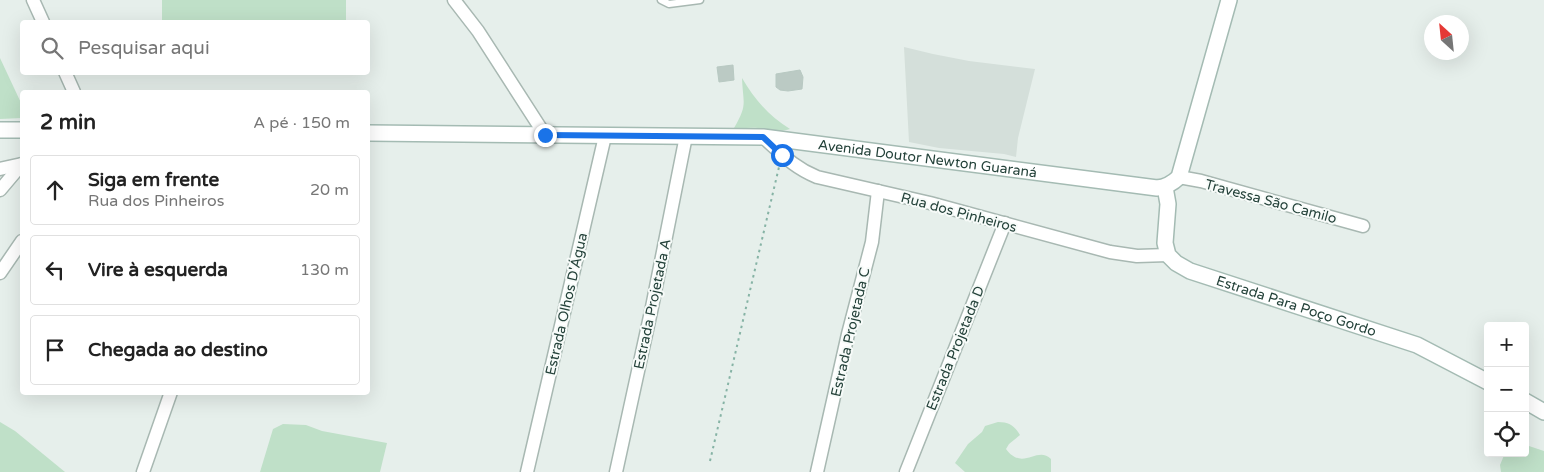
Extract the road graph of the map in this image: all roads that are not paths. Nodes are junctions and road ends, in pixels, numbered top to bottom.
1 (33, 0) edge
2 (454, 0) edge
3 (661, 0) edge
4 (700, 0) edge
5 (1229, 0) edge
6 (42, 20) edge
7 (67, 75) edge
8 (73, 90) edge
9 (0, 130) edge
10 (20, 130) edge
11 (370, 133) edge
12 (545, 135) junction
13 (605, 136) junction
14 (686, 136) junction
15 (763, 137) junction
16 (20, 164) edge
17 (20, 166) edge
18 (0, 169) edge
19 (1179, 177) junction
20 (1165, 187) junction
21 (0, 190) edge
22 (878, 191) junction
23 (1005, 223) junction
24 (1363, 226) dead end
25 (20, 244) edge
26 (1168, 256) junction
27 (0, 273) edge
28 (1484, 380) edge
29 (170, 395) edge
30 (1529, 403) edge
31 (1544, 412) edge
32 (143, 472) edge
33 (527, 472) edge
34 (616, 472) edge
35 (817, 472) edge
36 (906, 472) edge

1 - 6 street
2 - 12 street
3 - 4 lane
5 - 19 main road
7 - 8 street
9 - 10 main road
11 - 12 main road, Avenida Doutor Newton Guaraná
12 - 13 main road, Avenida Doutor Newton Guaraná
13 - 14 main road, Avenida Doutor Newton Guaraná
13 - 33 street, Estrada Olhos D'Água
14 - 15 main road, Avenida Doutor Newton Guaraná
14 - 34 street, Estrada Projetada A
15 - 20 main road, Avenida Doutor Newton Guaraná
15 - 22 street, Rua dos Pinheiros
16 - 18 street
17 - 21 street
19 - 20 main road
19 - 24 street, Travessa São Camilo
20 - 26 main road
22 - 23 street, Rua dos Pinheiros
22 - 35 street, Estrada Projetada C
23 - 26 street, Rua dos Pinheiros
23 - 36 street, Estrada Projetada D
25 - 27 street
26 - 28 main road, Estrada Para Poço Gordo
29 - 32 street
30 - 31 main road

